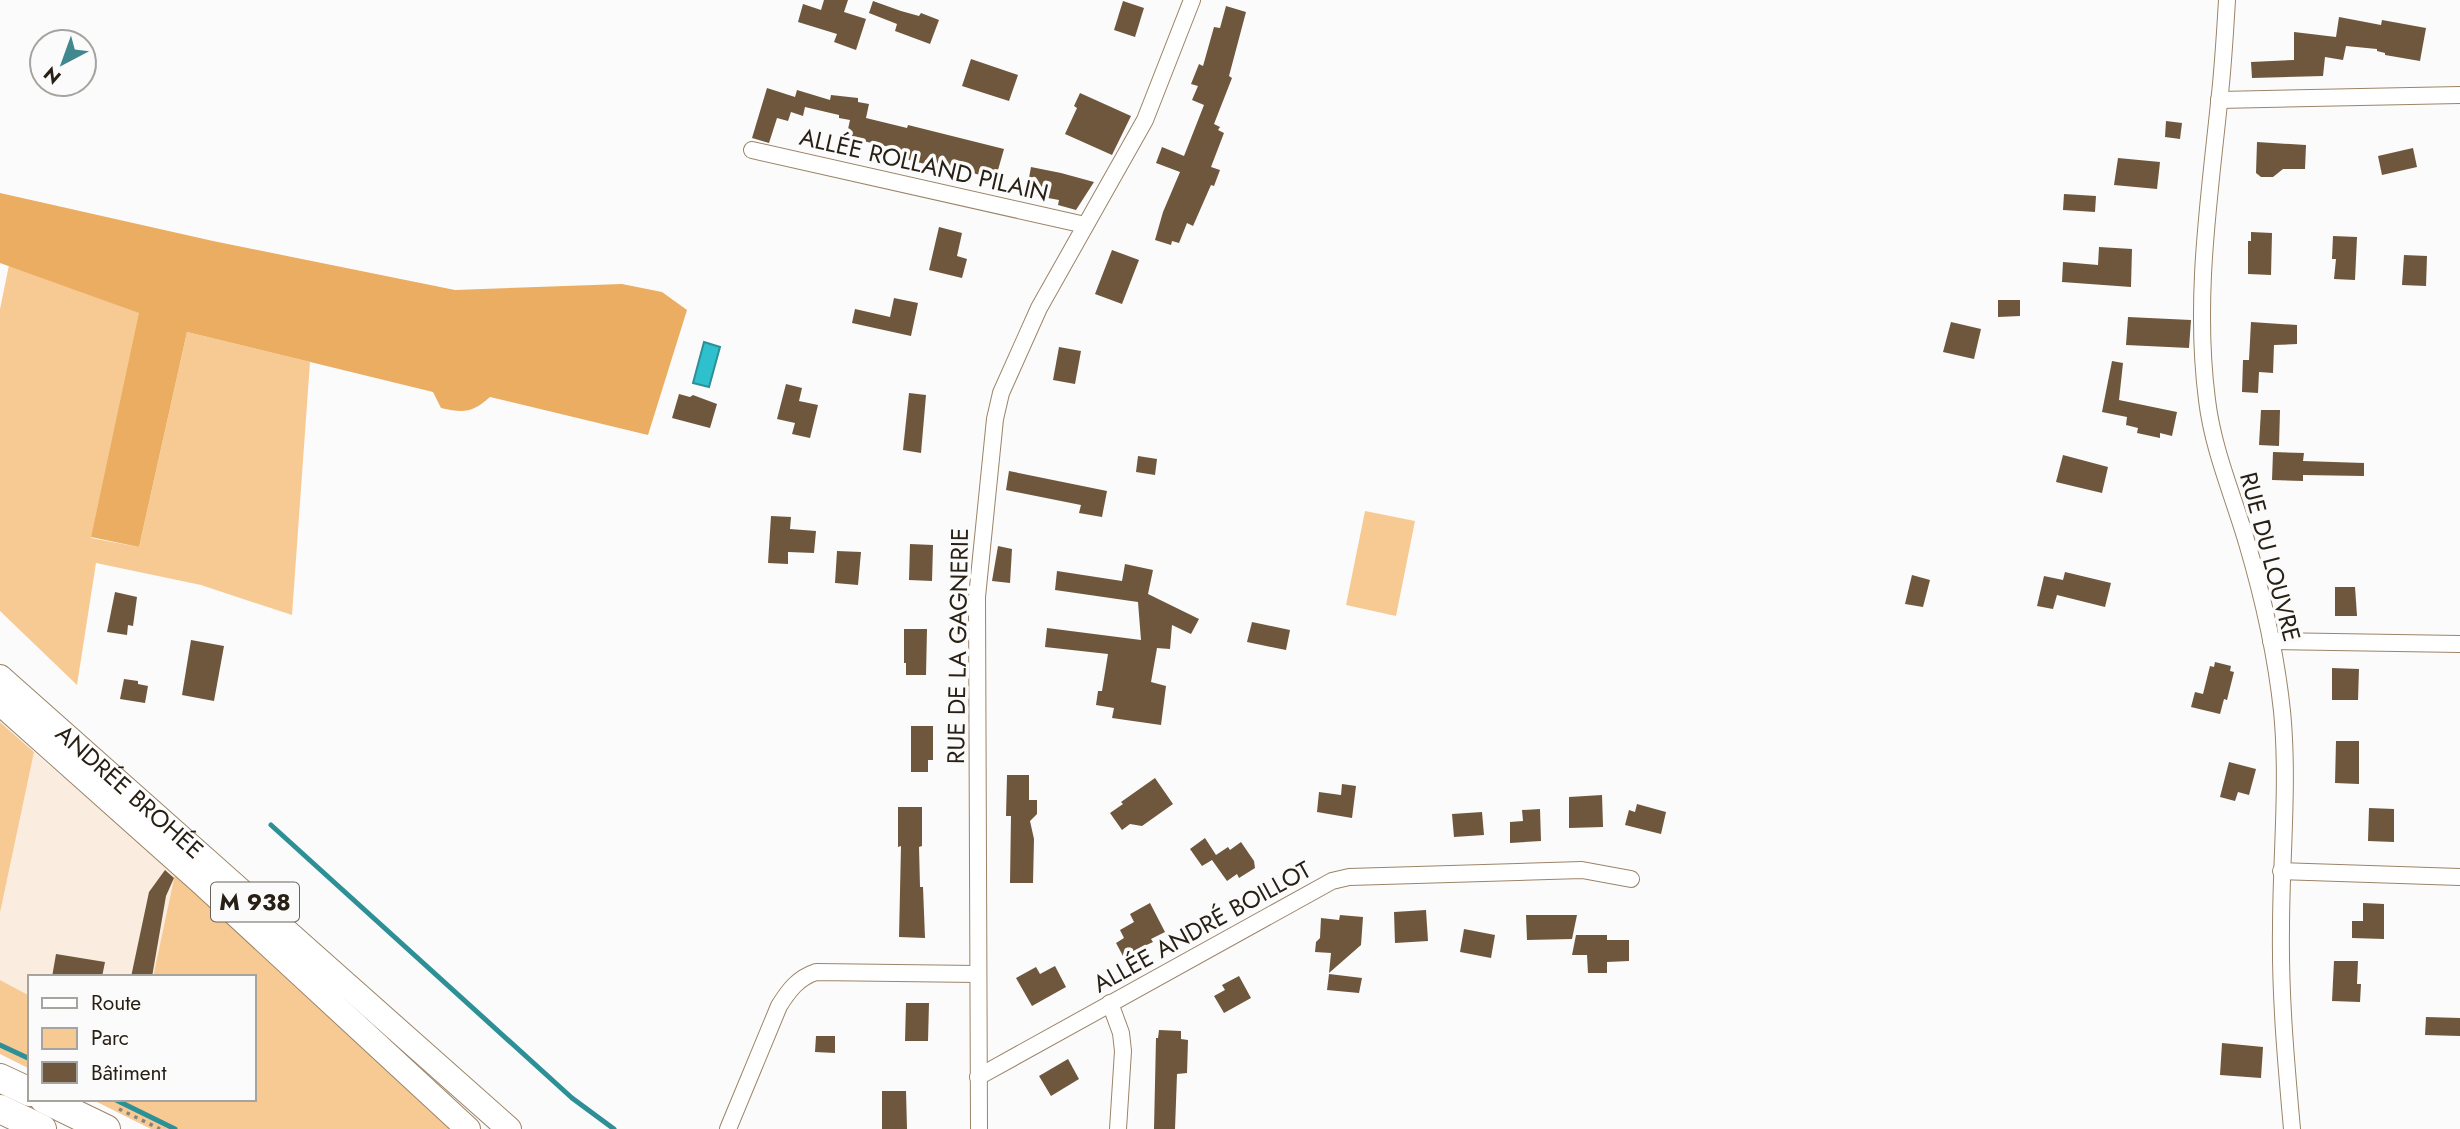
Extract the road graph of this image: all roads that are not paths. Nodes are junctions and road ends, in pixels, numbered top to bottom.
1 (1192, 0) edge
2 (2227, 0) edge
3 (2460, 95) edge
4 (2219, 100) junction
5 (752, 150) dead end
6 (1085, 225) junction
7 (2270, 641) junction
8 (2460, 644) edge
9 (0, 677) edge
10 (0, 703) edge
11 (2281, 871) junction
12 (2460, 877) edge
13 (1631, 879) dead end
14 (977, 974) junction
15 (1110, 1003) junction
16 (978, 1077) junction
17 (0, 1078) edge
18 (28, 1091) edge
19 (51, 1101) edge
20 (0, 1109) edge
21 (108, 1117) edge
22 (42, 1129) edge
23 (468, 1129) edge
24 (509, 1129) edge
25 (728, 1129) edge
26 (979, 1129) edge
27 (1118, 1129) edge
28 (2292, 1129) edge

1 - 6 street, RUE DE LA GAGNERIE
2 - 4 street, RUE DU LOUVRE
3 - 4 street
4 - 7 street, RUE DU LOUVRE
5 - 6 street, ALLÉE ROLLAND PILAIN
6 - 14 street, RUE DE LA GAGNERIE
7 - 8 street
7 - 11 street, RUE DU LOUVRE
9 - 24 main road, ANDRÉE BROHÉE / M 938
10 - 23 main road, ANDRÉE BROHÉE / M 938
11 - 12 street
11 - 28 street, RUE DU LOUVRE
13 - 15 street, ALLÉE ANDRÉ BOILLOT
14 - 16 street, RUE DE LA GAGNERIE
14 - 25 street
15 - 16 street, ALLÉE ANDRÉ BOILLOT
15 - 27 street
16 - 26 street, RUE DE LA GAGNERIE
17 - 18 highway
19 - 21 highway
20 - 22 highway

